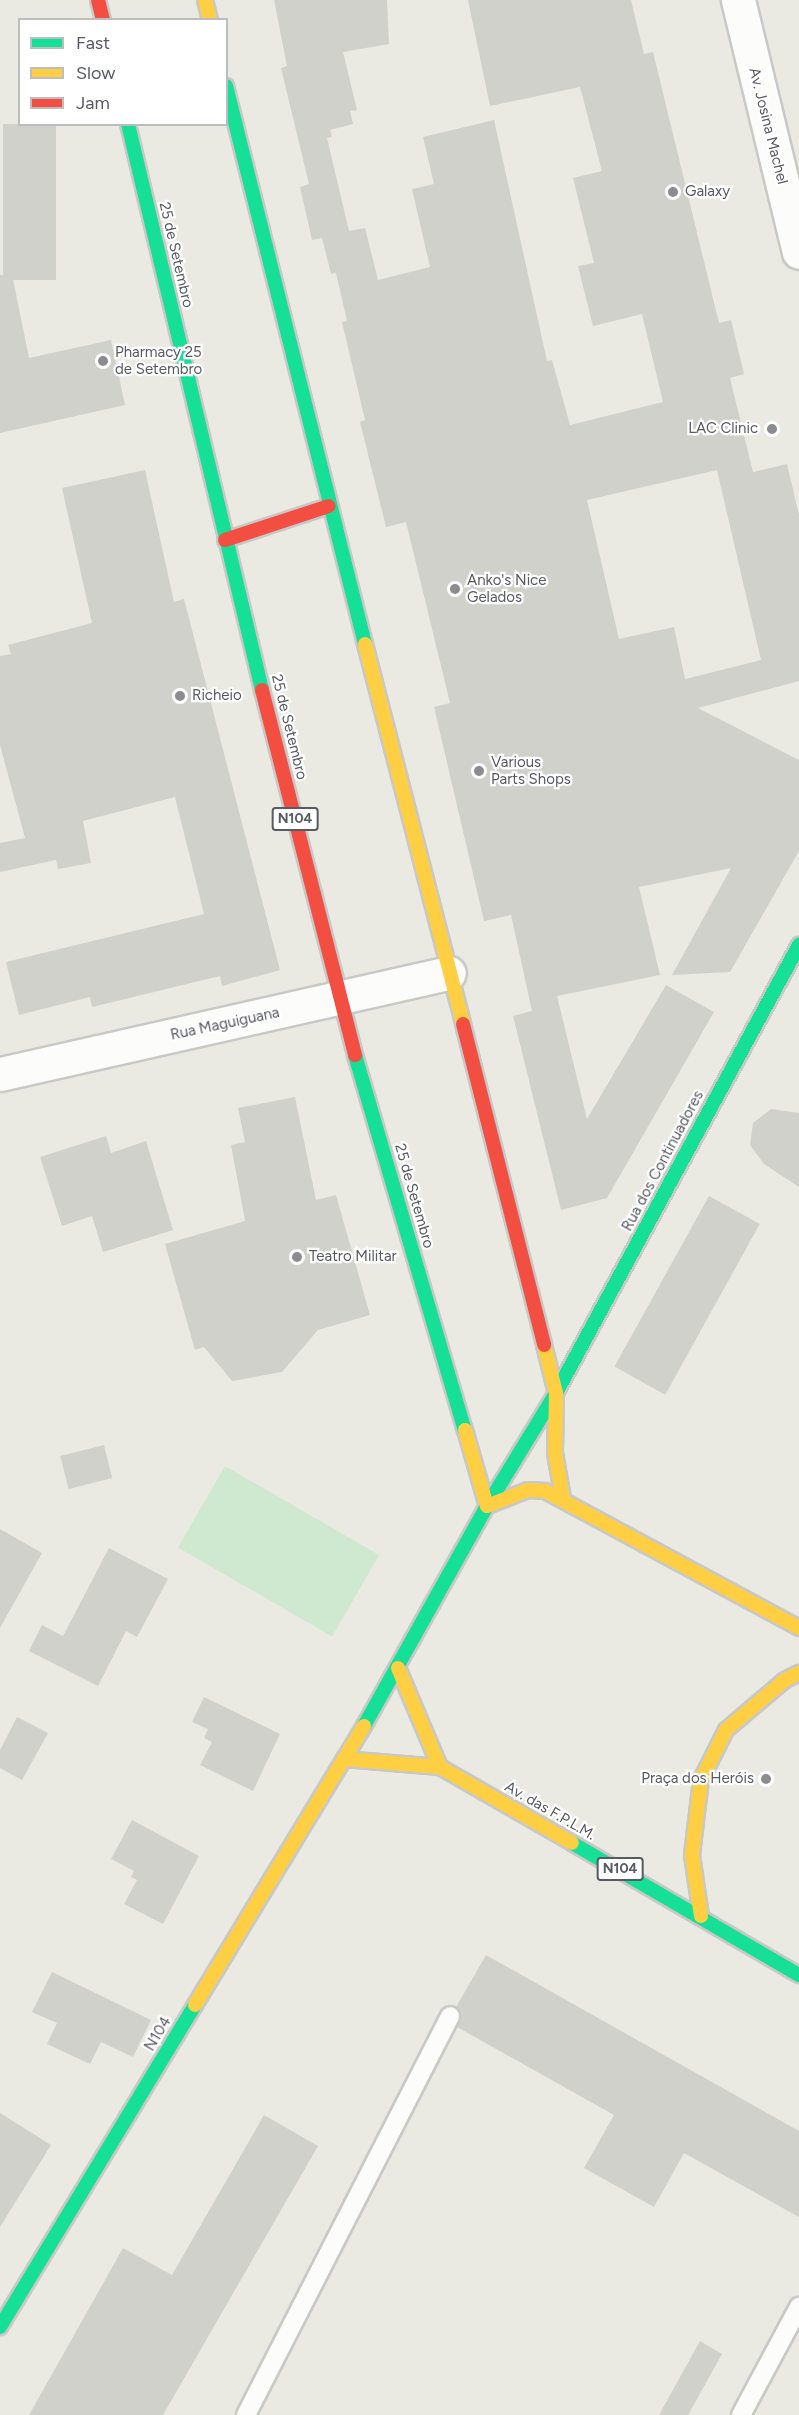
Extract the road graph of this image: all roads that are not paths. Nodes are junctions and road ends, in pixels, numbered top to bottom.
1 (98, 0) edge
2 (205, 0) edge
3 (738, 0) edge
4 (102, 18) edge
5 (210, 18) edge
6 (228, 95) edge
7 (128, 126) edge
8 (799, 252) edge
9 (329, 506) junction
10 (225, 540) junction
11 (799, 945) edge
12 (448, 973) junction
13 (339, 999) junction
14 (0, 1074) edge
15 (556, 1393) junction
16 (563, 1499) junction
17 (487, 1506) junction
18 (799, 1628) edge
19 (398, 1668) junction
20 (799, 1673) edge
21 (344, 1758) junction
22 (440, 1767) junction
23 (701, 1916) junction
24 (799, 1975) edge
25 (450, 2016) dead end
26 (799, 2307) edge
27 (0, 2327) edge
28 (246, 2415) edge
29 (741, 2415) edge

1 - 4 main road
2 - 5 main road
3 - 8 street, Av. Josina Machel
6 - 9 main road
7 - 10 main road, 25 de Setembro / N104
9 - 10 main road
9 - 12 main road
10 - 13 main road, 25 de Setembro / N104
11 - 15 main road, Rua dos Continuadores
12 - 13 street, Rua Maguiguana
12 - 15 main road
13 - 14 street, Rua Maguiguana
13 - 17 main road, 25 de Setembro / N104
15 - 16 main road
15 - 17 main road, N104
16 - 17 main road
16 - 18 main road
17 - 19 main road, N104
19 - 21 main road, N104
19 - 22 main road
20 - 23 main road
21 - 22 main road, N104
21 - 27 main road, N104 / N104
22 - 23 main road, Av. das F.P.L.M. / N104
23 - 24 main road, Av. das F.P.L.M. / N104
25 - 28 lane
26 - 29 lane

